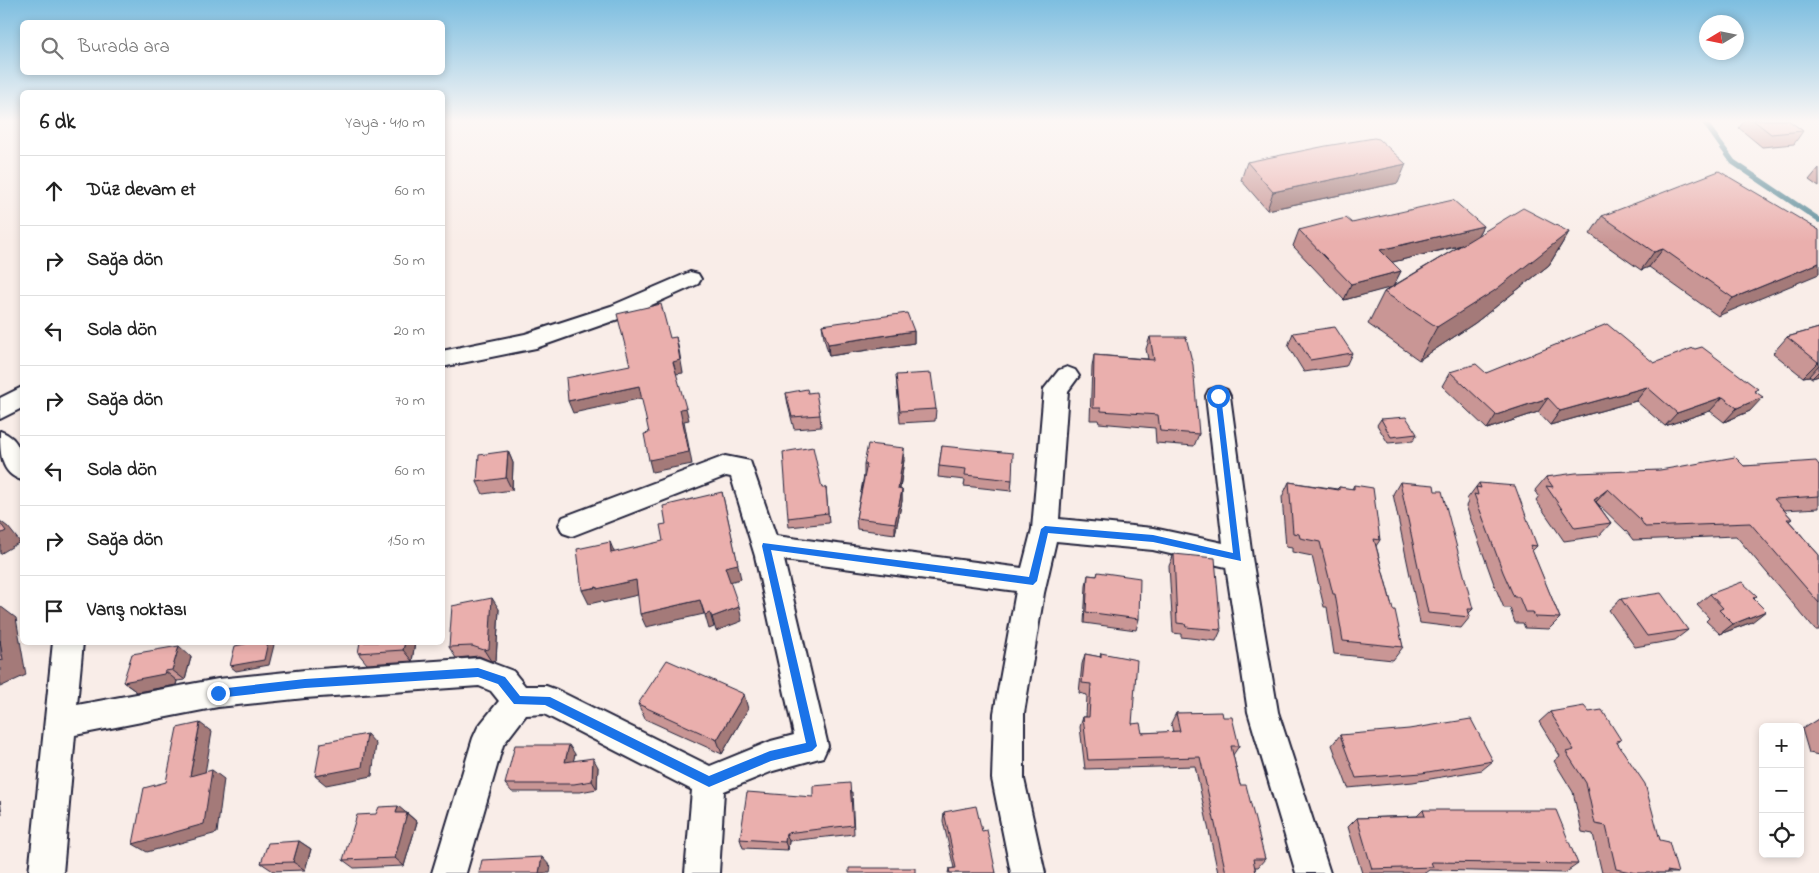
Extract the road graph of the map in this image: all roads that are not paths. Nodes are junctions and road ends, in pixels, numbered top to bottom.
1 (690, 279) dead end
2 (445, 358) edge
3 (1067, 376) dead end
4 (1218, 396) dead end
5 (20, 397) edge
6 (0, 410) edge
7 (0, 441) edge
8 (20, 467) edge
9 (572, 525) dead end
10 (1045, 529) junction
11 (766, 546) junction
12 (1238, 558) junction
13 (1033, 581) junction
14 (68, 645) edge
15 (518, 701) junction
16 (61, 723) junction
17 (709, 782) junction
18 (46, 873) edge
19 (449, 873) edge
20 (702, 873) edge
21 (1028, 873) edge
22 (1313, 873) edge

1 - 2 street
3 - 10 street
4 - 12 street
5 - 6 street
7 - 8 street
9 - 11 street
10 - 12 street
10 - 13 street
11 - 13 street
11 - 17 street
12 - 22 street
13 - 21 street
14 - 16 street
15 - 16 street
15 - 17 street
15 - 19 street
16 - 18 street
17 - 20 street

